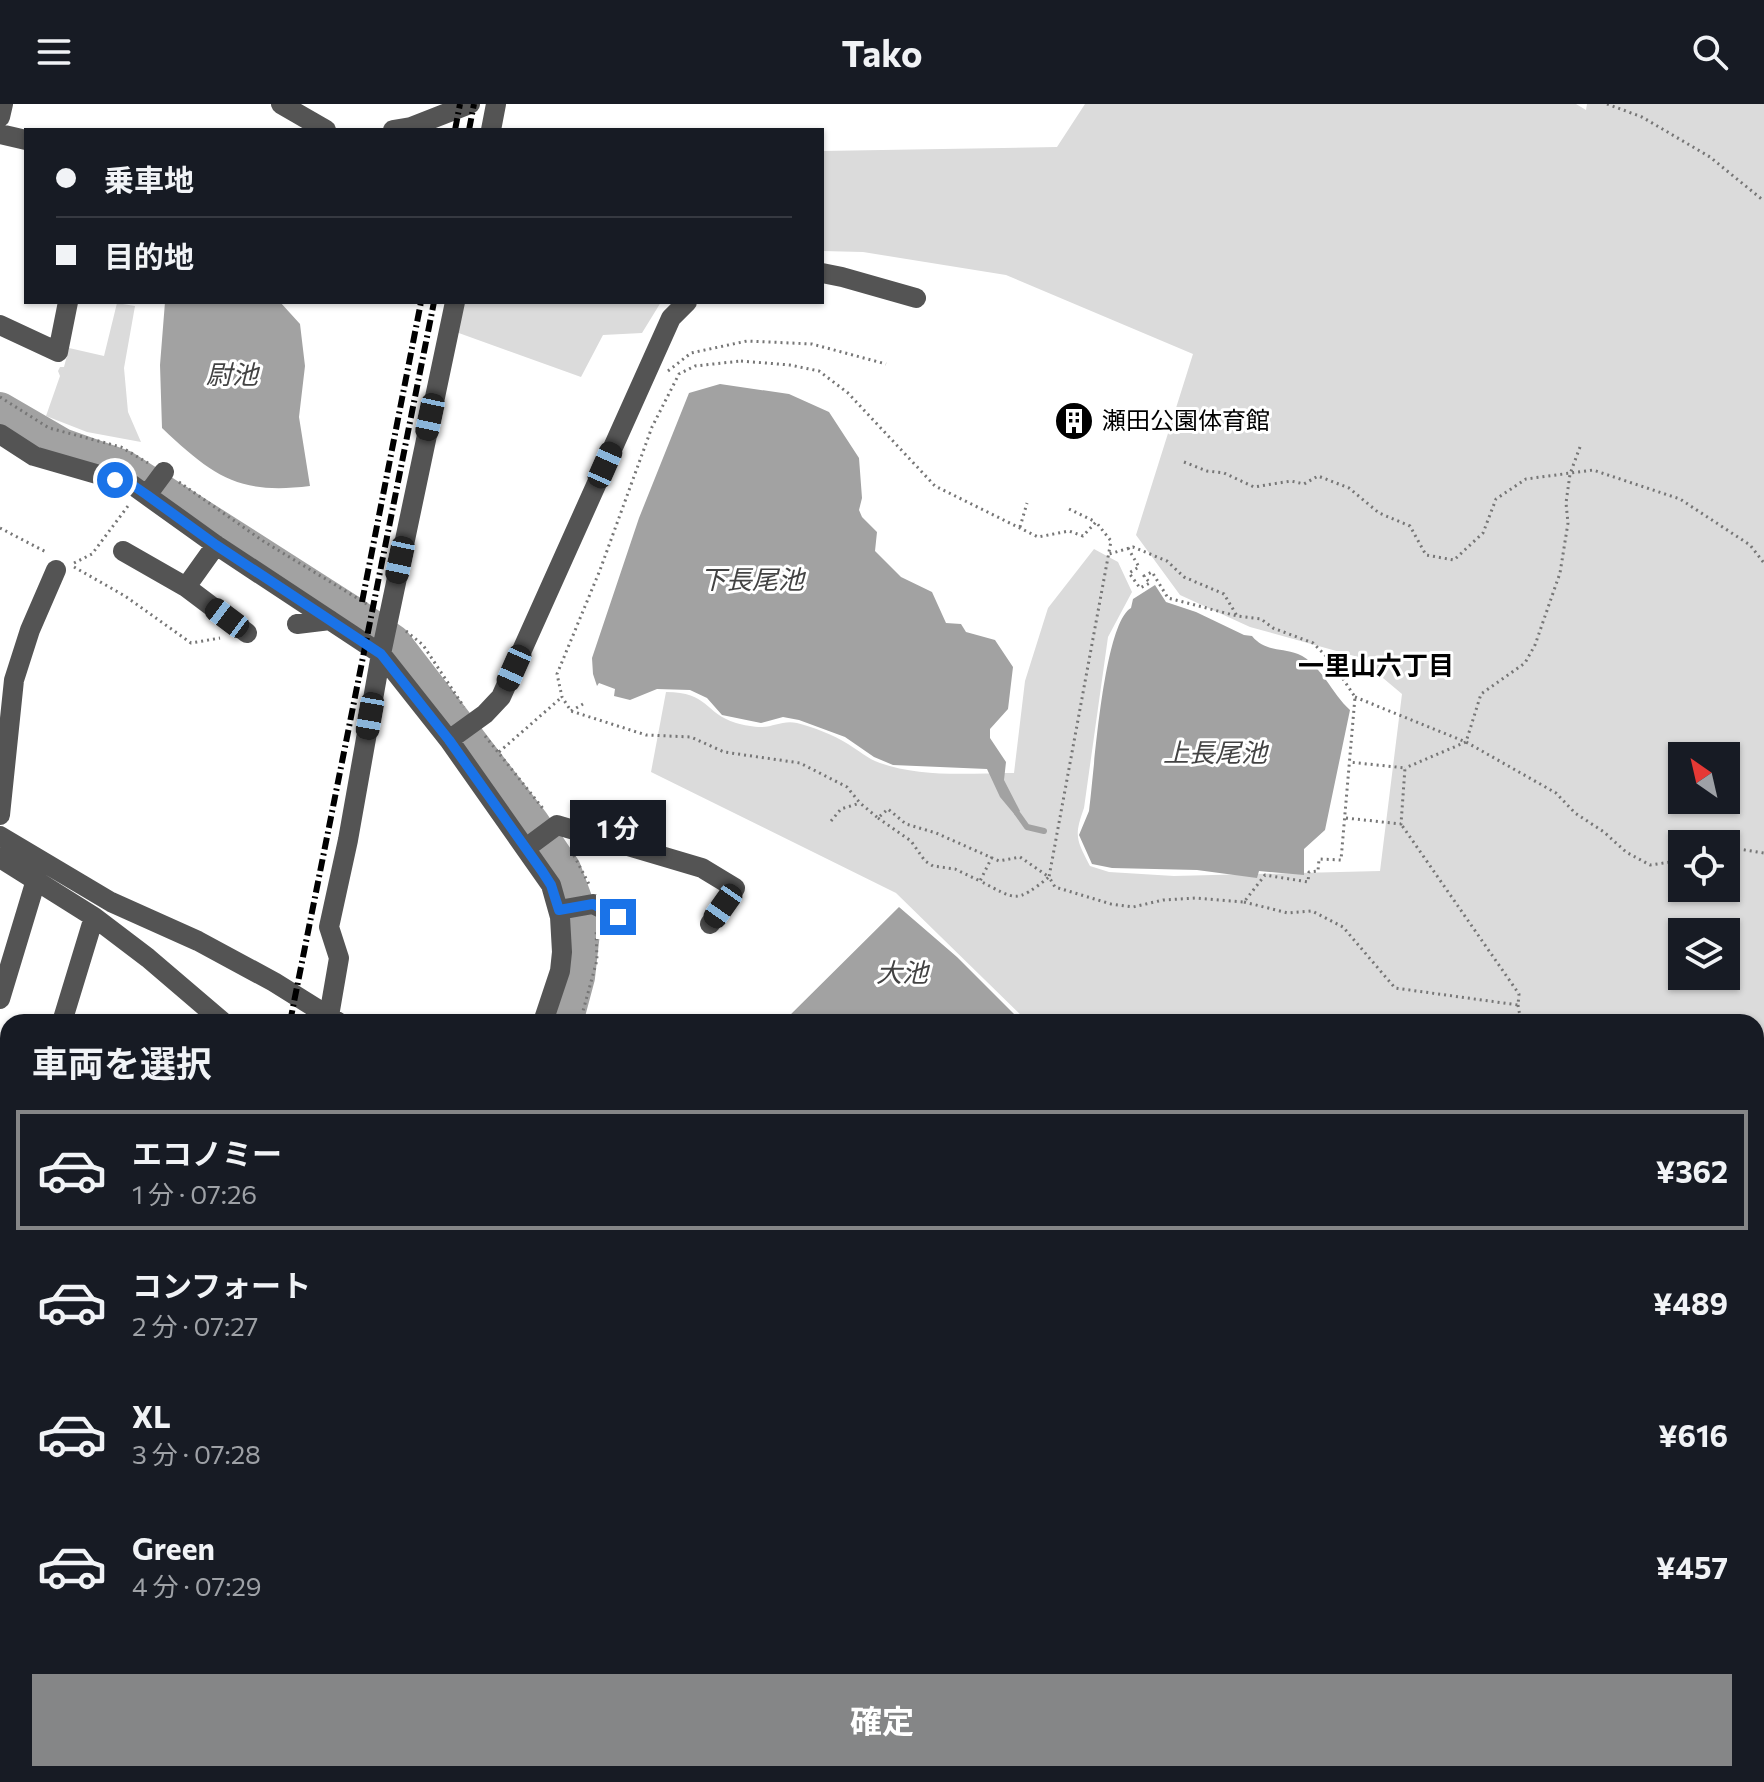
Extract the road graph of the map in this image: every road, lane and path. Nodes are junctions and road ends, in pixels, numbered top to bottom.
1 (3, 104) edge
2 (281, 104) edge
3 (470, 104) edge
4 (496, 104) edge
5 (1607, 104) edge
6 (0, 117) edge
7 (323, 128) edge
8 (405, 128) edge
9 (491, 128) edge
10 (0, 134) edge
11 (24, 140) edge
12 (1764, 201) edge
13 (824, 273) edge
14 (916, 298) dead end
15 (68, 304) edge
16 (455, 304) edge
17 (685, 304) edge
18 (0, 325) edge
19 (886, 364) dead end
20 (665, 374) dead end
21 (0, 434) edge
22 (1580, 447) dead end
23 (1184, 462) dead end
24 (163, 473) dead end
25 (1570, 474) junction
26 (145, 493) junction
27 (1027, 503) dead end
28 (1069, 509) dead end
29 (1096, 522) junction
30 (1020, 527) junction
31 (0, 528) edge
32 (216, 545) junction
33 (1128, 548) junction
34 (123, 551) dead end
35 (1109, 554) junction
36 (52, 561) joint
37 (1764, 563) edge
38 (186, 587) junction
39 (1237, 616) junction
40 (330, 620) junction
41 (297, 624) dead end
42 (247, 633) joint
43 (381, 654) junction
44 (562, 697) junction
45 (1355, 697) junction
46 (583, 704) dead end
47 (571, 711) junction
48 (494, 733) dead end
49 (488, 739) dead end
50 (449, 740) junction
51 (1466, 742) junction
52 (499, 752) dead end
53 (1349, 762) junction
54 (1405, 768) junction
55 (860, 803) junction
56 (0, 815) edge
57 (878, 818) junction
58 (1345, 818) junction
59 (831, 821) dead end
60 (1401, 824) junction
61 (0, 836) edge
62 (527, 847) junction
63 (1740, 849) edge
64 (1764, 853) edge
65 (992, 857) junction
66 (0, 858) edge
67 (1668, 861) edge
68 (1049, 877) junction
69 (36, 880) junction
70 (980, 881) junction
71 (1244, 902) junction
72 (559, 910) junction
73 (94, 917) junction
74 (618, 917) dead end
75 (710, 924) dead end
76 (0, 999) edge
77 (1518, 1005) junction
78 (64, 1014) edge
79 (214, 1014) edge
80 (326, 1014) edge
81 (334, 1014) edge
82 (546, 1014) edge
83 (1520, 1014) edge

1 - 6 street
2 - 7 street
3 - 8 street
4 - 9 street
5 - 12 path
10 - 11 street
13 - 14 street
15 - 18 street
16 - 43 street
17 - 50 street
19 - 20 path
21 - 26 street
22 - 25 path
23 - 25 path
24 - 26 street
25 - 37 path
25 - 51 path
26 - 32 street
26 - 42 path
27 - 30 path
28 - 29 path
29 - 30 path
29 - 35 path
30 - 44 path
31 - 36 path
32 - 38 street
32 - 40 street
33 - 35 path
33 - 39 path
33 - 39 path
34 - 38 street
35 - 68 path
36 - 56 street
38 - 42 street
39 - 45 path
40 - 41 street
40 - 43 street
43 - 50 street
43 - 81 street
44 - 47 path
44 - 52 path
45 - 51 path
45 - 53 path
46 - 47 path
47 - 55 path
48 - 49 path
50 - 62 street
51 - 54 path
51 - 67 path
53 - 54 path
53 - 58 path
54 - 60 path
55 - 57 path
55 - 59 path
57 - 65 path
57 - 70 path
58 - 60 path
58 - 71 path
60 - 77 path
61 - 80 street
62 - 72 street
62 - 75 street
63 - 64 path
65 - 68 path
65 - 70 path
66 - 69 street
68 - 70 path
68 - 71 path
69 - 73 street
69 - 76 street
71 - 77 path
72 - 74 street
72 - 82 street
73 - 78 street
73 - 79 street
77 - 83 path

